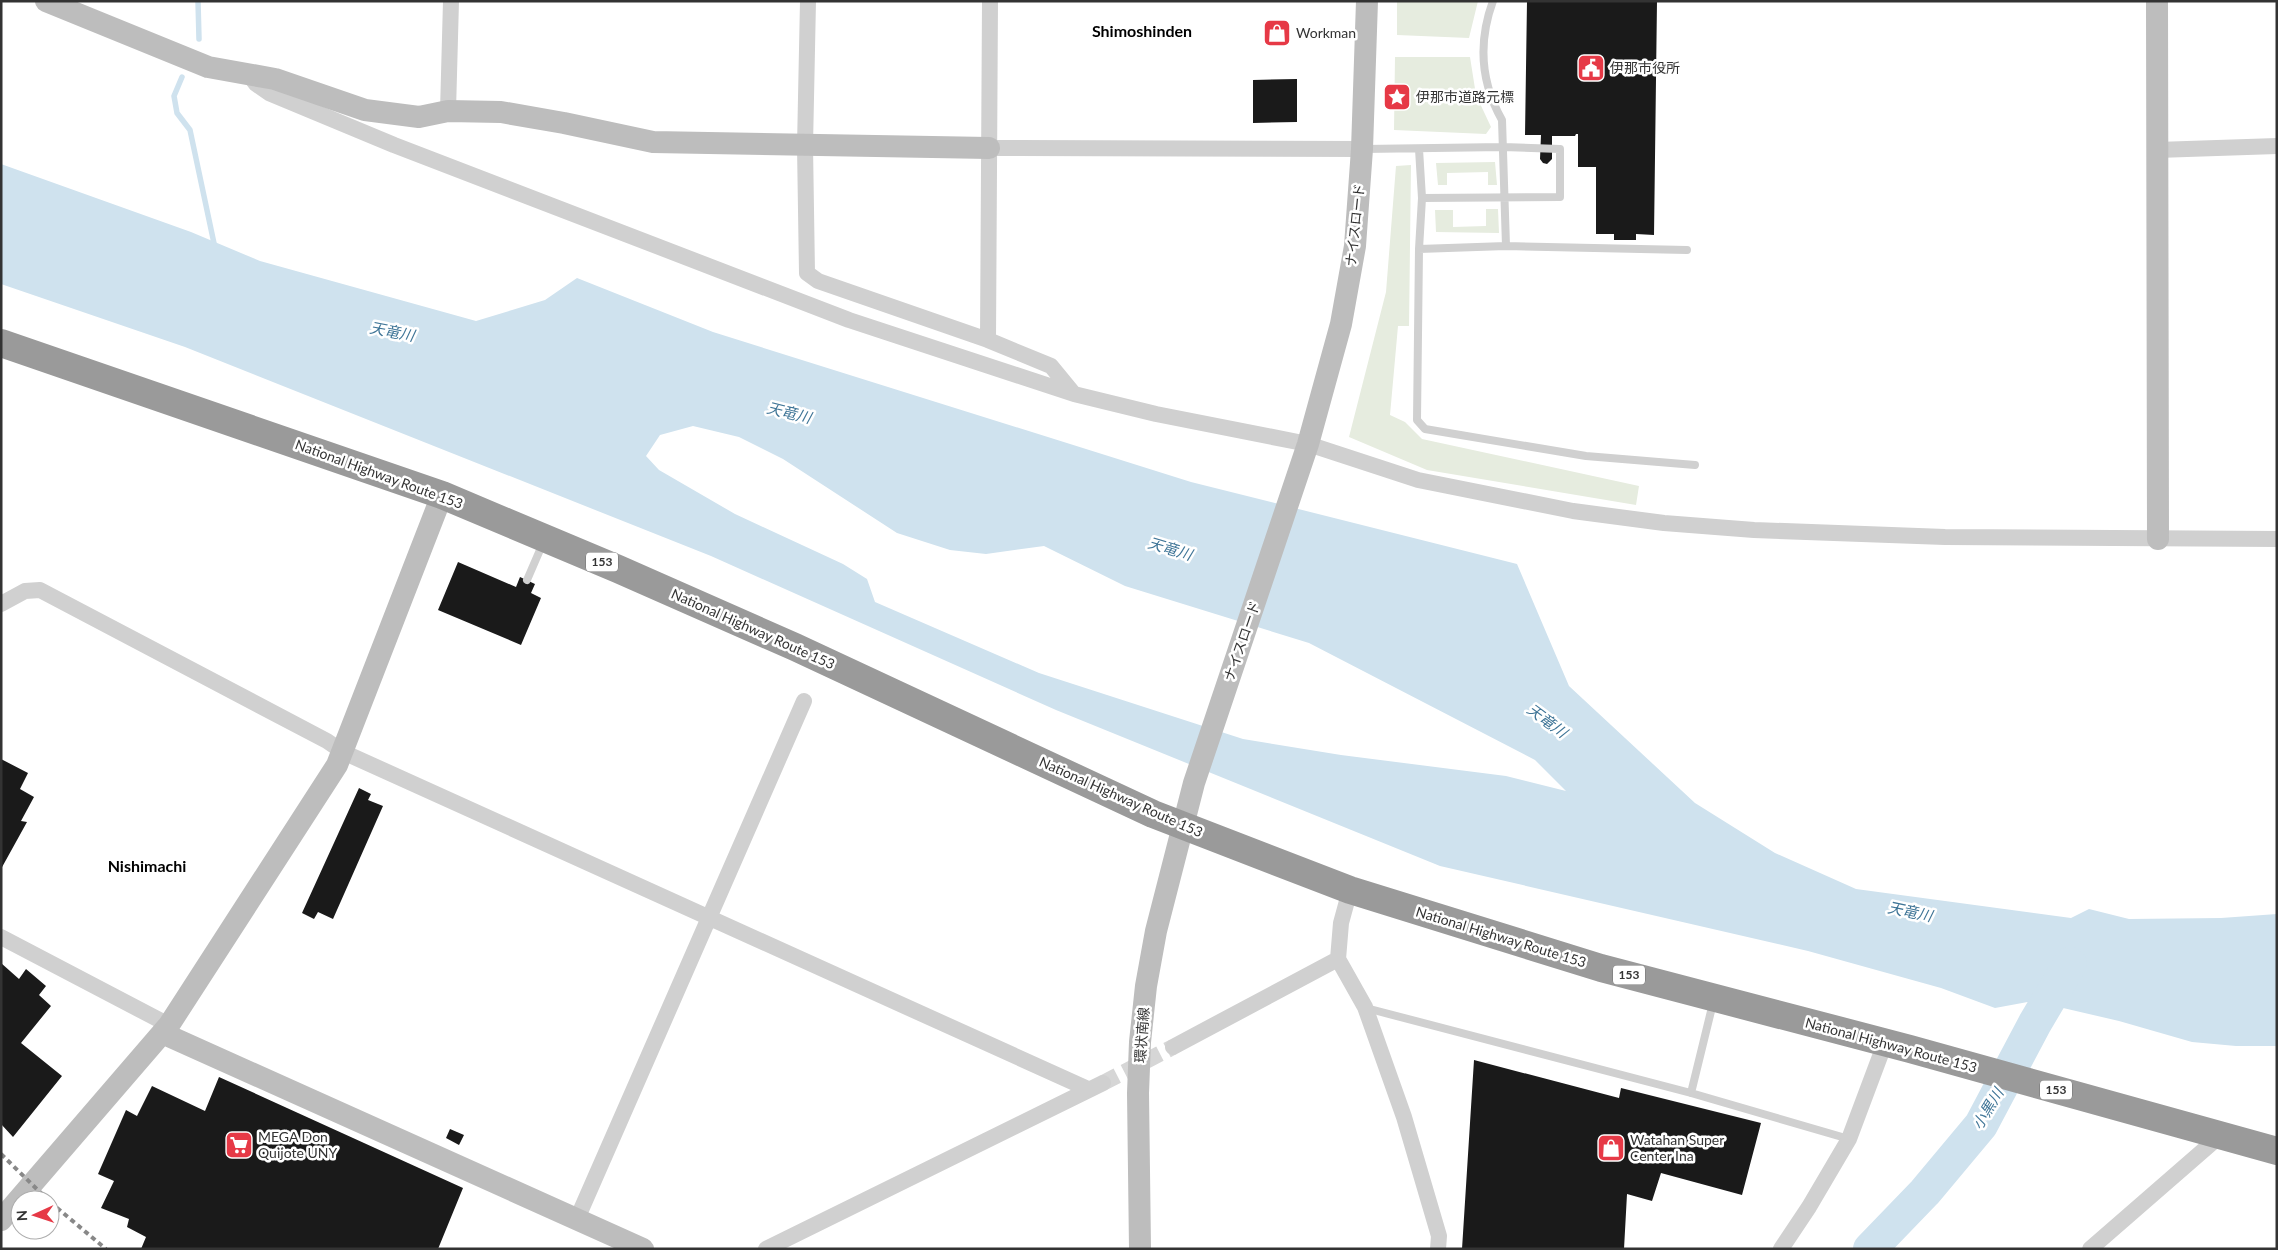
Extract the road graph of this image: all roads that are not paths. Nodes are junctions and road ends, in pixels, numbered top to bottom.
1 (46, 1) edge
2 (451, 1) edge
3 (808, 1) edge
4 (990, 1) edge
5 (1367, 1) edge
6 (1493, 1) edge
7 (2157, 1) edge
8 (248, 73) junction
9 (448, 111) junction
10 (805, 146) junction
11 (2277, 146) edge
12 (1503, 147) junction
13 (989, 148) junction
14 (1362, 149) junction
15 (1419, 149) junction
16 (2157, 150) junction
17 (1505, 197) junction
18 (1422, 198) junction
19 (1506, 246) junction
20 (1419, 248) junction
21 (1687, 250) dead end
22 (988, 340) junction
23 (1, 343) edge
24 (1074, 394) junction
25 (1306, 450) junction
26 (1695, 465) dead end
27 (442, 495) junction
28 (545, 538) junction
29 (2158, 539) junction
30 (2277, 539) edge
31 (526, 580) dead end
32 (1, 604) edge
33 (804, 702) dead end
34 (343, 752) junction
35 (1184, 826) junction
36 (1350, 890) junction
37 (708, 919) junction
38 (1, 936) edge
39 (1338, 959) junction
40 (1714, 998) junction
41 (1365, 1007) junction
42 (166, 1029) junction
43 (1898, 1046) junction
44 (1173, 1047) tunnel mouth
45 (1691, 1093) junction
46 (2212, 1133) junction
47 (1849, 1139) junction
48 (2277, 1151) edge
49 (577, 1219) junction
50 (1, 1220) edge
51 (643, 1249) edge
52 (766, 1249) edge
53 (1140, 1249) edge
54 (1438, 1249) edge
55 (1781, 1249) edge
56 (2090, 1249) edge

1 - 8 street
2 - 9 street
3 - 10 street
4 - 13 street
5 - 14 street, ナイスロード
6 - 12 lane
7 - 16 street
8 - 9 street
8 - 24 street
9 - 10 street
10 - 13 street
10 - 22 street
11 - 16 street
12 - 15 lane
12 - 17 lane
12 - 17 lane
13 - 14 street
13 - 22 street
14 - 15 lane
14 - 25 street, ナイスロード
15 - 18 lane
16 - 29 street
17 - 18 lane
17 - 19 lane
18 - 20 lane
19 - 20 lane
19 - 21 lane
20 - 26 lane
22 - 24 street
23 - 27 highway, National Highway Route 153 / 153
24 - 25 street
25 - 29 street
25 - 35 street, ナイスロード
27 - 28 highway, National Highway Route 153 / 153
27 - 34 street
28 - 31 lane
28 - 35 highway, National Highway Route 153 / 153
29 - 30 street
32 - 34 street
33 - 37 street
34 - 37 street
34 - 42 street
35 - 36 highway, National Highway Route 153 / 153
35 - 53 street, 環状南線
36 - 39 street
36 - 40 highway, National Highway Route 153 / 153
37 - 49 street
37 - 52 street
38 - 42 street
39 - 41 street
39 - 44 street
40 - 43 highway, National Highway Route 153 / 153
40 - 45 lane
41 - 45 lane
41 - 54 street
42 - 49 street
42 - 50 street
43 - 46 highway, National Highway Route 153 / 153
43 - 47 street
45 - 47 lane
46 - 48 highway, National Highway Route 153 / 153
46 - 56 street
47 - 55 street
49 - 51 street

